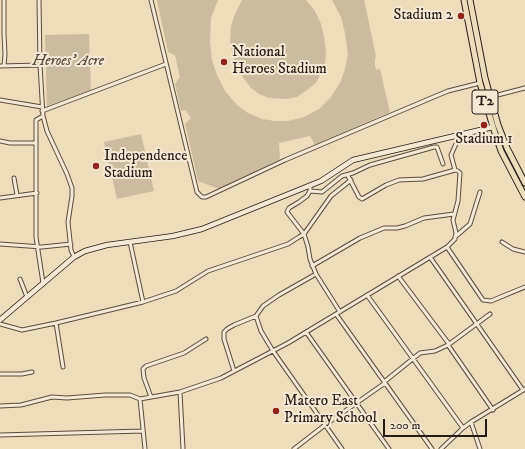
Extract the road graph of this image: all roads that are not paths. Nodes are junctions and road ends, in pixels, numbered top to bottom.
1 (4, 0) edge
2 (38, 0) edge
3 (152, 0) edge
4 (464, 0) edge
5 (470, 0) edge
6 (166, 64) junction
7 (0, 66) edge
8 (4, 66) junction
9 (40, 66) junction
10 (480, 83) junction
11 (525, 88) edge
12 (490, 97) junction
13 (0, 100) edge
14 (42, 109) junction
15 (43, 116) junction
16 (493, 127) junction
17 (460, 135) junction
18 (0, 141) edge
19 (36, 143) junction
20 (443, 164) dead end
21 (455, 170) junction
22 (348, 176) junction
23 (14, 178) dead end
24 (350, 180) junction
25 (525, 183) edge
26 (310, 188) junction
27 (480, 192) dead end
28 (37, 193) junction
29 (17, 195) junction
30 (525, 197) edge
31 (0, 198) edge
32 (454, 214) junction
33 (304, 234) junction
34 (455, 237) junction
35 (130, 242) junction
36 (502, 242) dead end
37 (0, 244) edge
38 (71, 244) junction
39 (37, 247) junction
40 (447, 247) junction
41 (525, 252) edge
42 (74, 257) junction
43 (430, 257) junction
44 (312, 266) junction
45 (316, 274) junction
46 (398, 276) junction
47 (20, 279) dead end
48 (43, 283) junction
49 (525, 287) edge
50 (367, 295) junction
51 (27, 297) junction
52 (143, 302) junction
53 (340, 312) junction
54 (336, 314) junction
55 (490, 314) dead end
56 (256, 316) junction
57 (0, 320) edge
58 (56, 323) junction
59 (0, 324) edge
60 (476, 325) junction
61 (306, 332) junction
62 (206, 339) dead end
63 (448, 344) junction
64 (273, 351) junction
65 (413, 359) junction
66 (63, 367) dead end
67 (234, 371) junction
68 (32, 372) dead end
69 (0, 374) edge
70 (384, 382) junction
71 (524, 390) edge
72 (180, 392) junction
73 (151, 397) junction
74 (140, 399) junction
75 (356, 403) junction
76 (0, 406) edge
77 (493, 410) junction
78 (471, 422) junction
79 (325, 425) junction
80 (463, 428) junction
81 (143, 431) junction
82 (0, 435) edge
83 (145, 449) edge
84 (183, 449) edge
85 (294, 449) edge
86 (342, 449) edge
87 (389, 449) edge
88 (432, 449) edge
89 (441, 449) edge
90 (480, 449) edge

1 - 8 street
2 - 9 street
3 - 6 street
4 - 10 main road, T2
5 - 12 main road, T2
6 - 10 street
6 - 14 street
7 - 8 street
8 - 9 street
9 - 14 street
10 - 16 main road, T2
11 - 12 street
12 - 25 main road, T2
13 - 14 street
14 - 15 street
15 - 19 street
15 - 38 street
16 - 17 street
16 - 30 main road, T2
17 - 21 street
17 - 26 street
18 - 19 street
19 - 28 street
20 - 22 street
21 - 24 street
21 - 32 street
22 - 24 street
22 - 26 street
23 - 29 street
24 - 33 street
26 - 33 street
26 - 35 street
27 - 34 street
28 - 29 street
28 - 39 street
29 - 31 street
32 - 34 street
32 - 44 street
33 - 44 street
33 - 52 street
34 - 40 street
35 - 42 street
35 - 52 street
36 - 41 street
37 - 39 street
38 - 39 street
38 - 42 street
39 - 48 street
40 - 43 street
40 - 49 street
42 - 48 street
43 - 46 street
43 - 60 street
44 - 45 street
45 - 53 street
45 - 56 street
46 - 50 street
46 - 63 street
47 - 51 street
48 - 51 street
50 - 53 street
50 - 65 street
51 - 57 street
52 - 58 street
53 - 54 street
54 - 61 street
54 - 70 street
55 - 60 street
56 - 64 street
56 - 67 street
58 - 59 street
58 - 66 street
60 - 63 street
60 - 71 street
61 - 64 street
61 - 75 street
62 - 73 street
63 - 65 street
63 - 77 street
64 - 67 street
64 - 79 street
65 - 70 street
65 - 80 street
67 - 72 street
68 - 69 street
70 - 75 street
70 - 88 street
71 - 77 street
72 - 73 street
72 - 84 street
73 - 74 street
74 - 76 street
74 - 81 street
75 - 79 street
75 - 87 street
77 - 78 street
78 - 80 street
78 - 90 street
79 - 85 street
79 - 86 street
80 - 89 street
81 - 82 street
81 - 83 street

